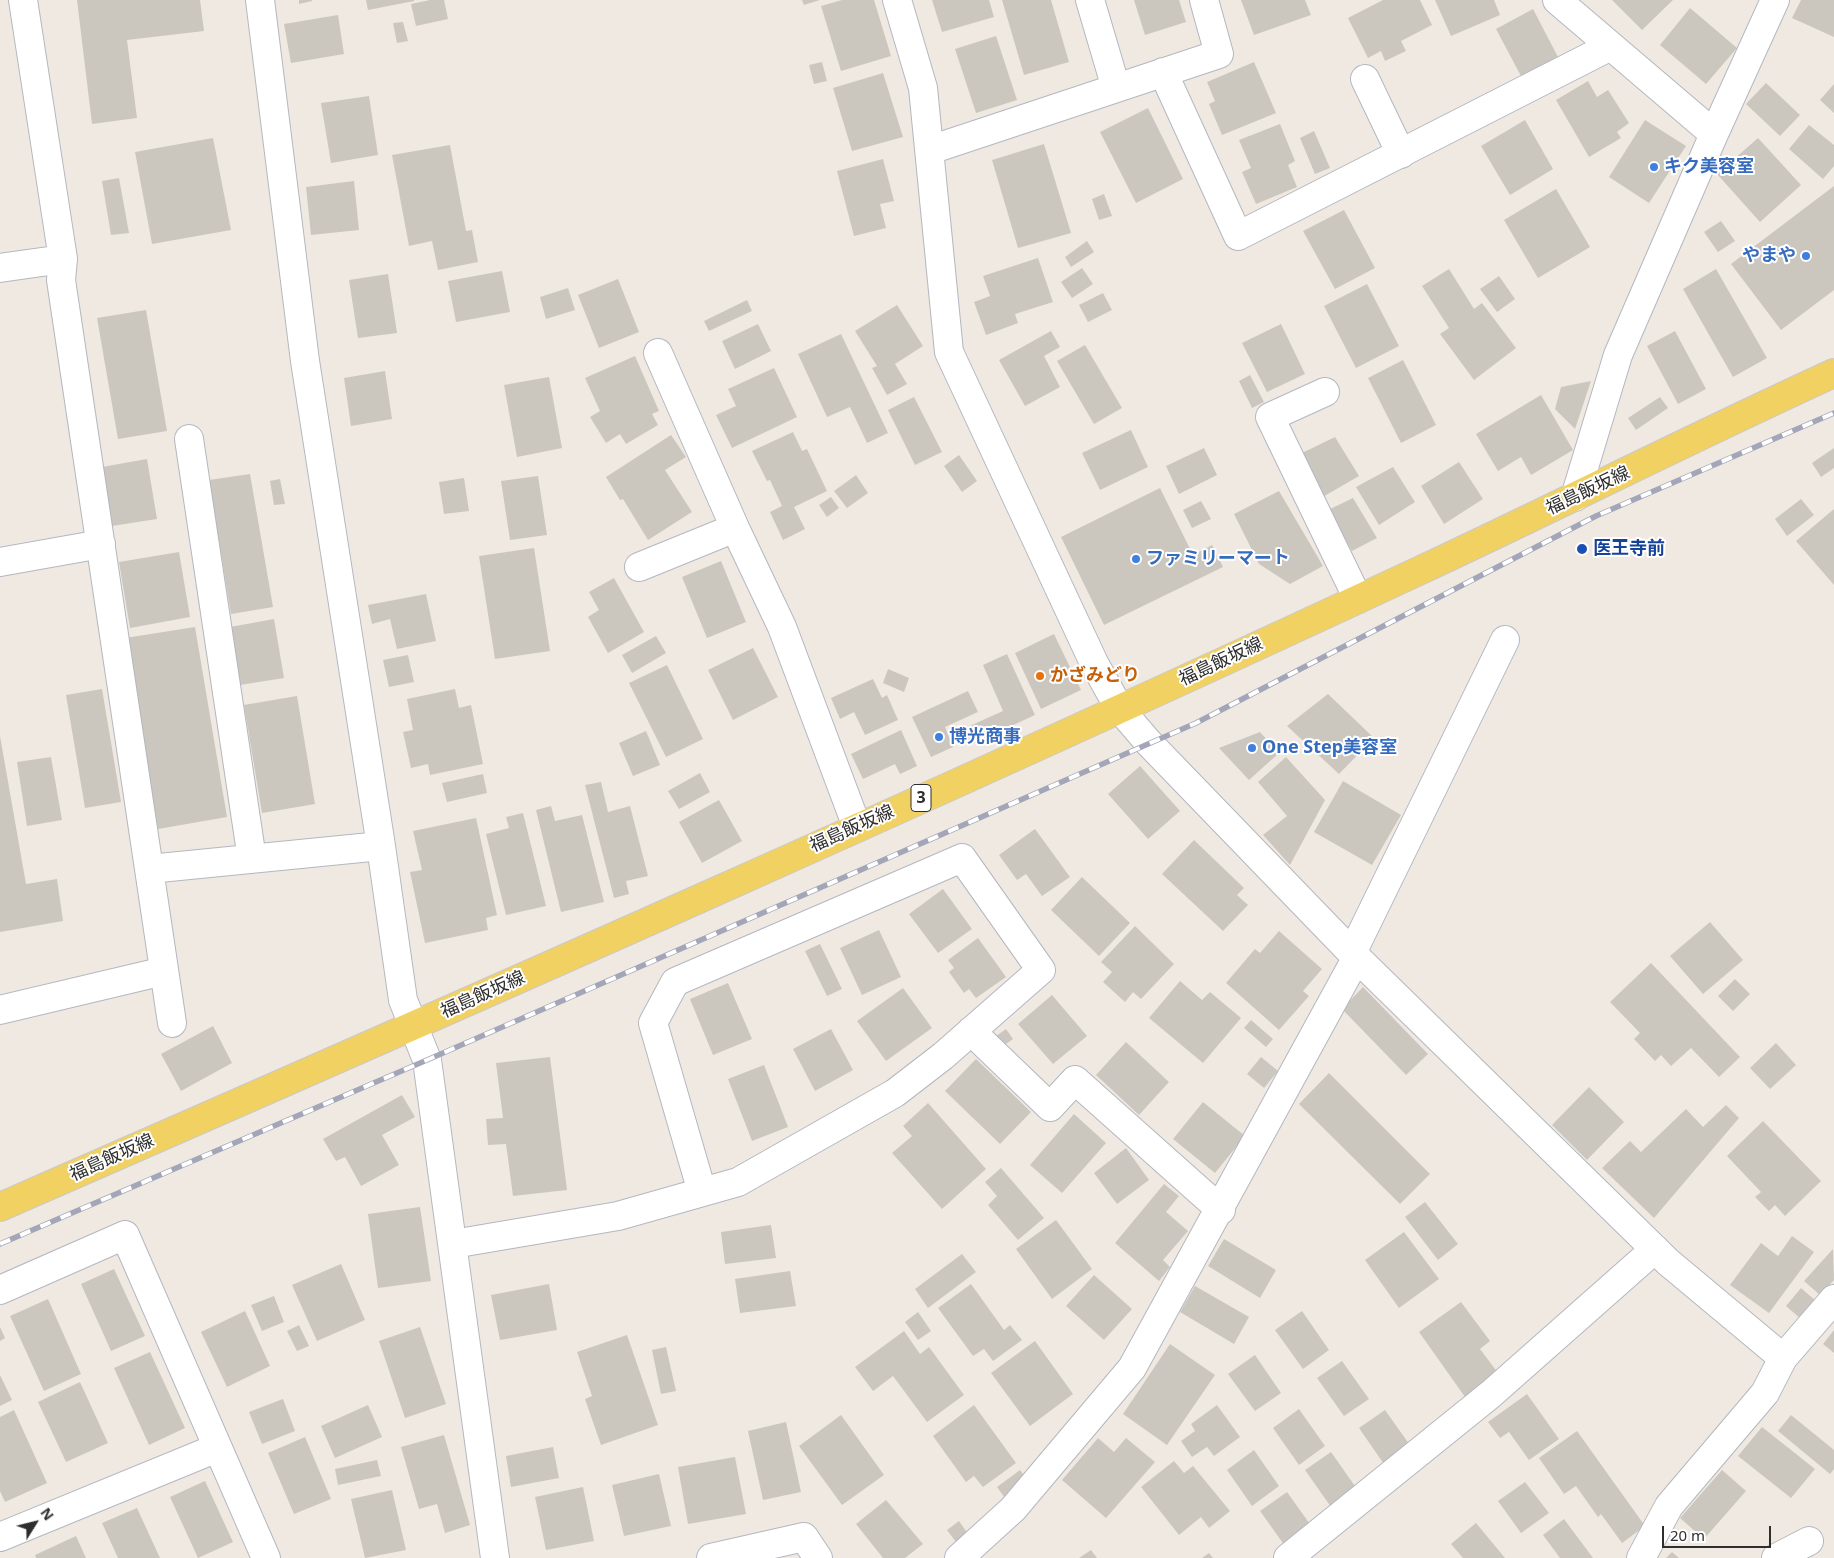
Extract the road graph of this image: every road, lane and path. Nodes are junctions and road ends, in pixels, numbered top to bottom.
1 (23, 0) edge
2 (260, 0) edge
3 (897, 0) edge
4 (1090, 0) edge
5 (1204, 0) edge
6 (1557, 0) edge
7 (1775, 0) edge
8 (1609, 48) junction
9 (1163, 72) junction
10 (1365, 79) dead end
11 (1116, 88) junction
12 (1714, 134) junction
13 (930, 150) junction
14 (1401, 154) junction
15 (63, 259) junction
16 (0, 268) edge
17 (658, 353) dead end
18 (1834, 373) edge
19 (1325, 392) dead end
20 (189, 439) dead end
21 (1575, 497) junction
22 (735, 528) junction
23 (101, 544) junction
24 (0, 562) edge
25 (639, 567) dead end
26 (1358, 598) junction
27 (1505, 640) dead end
28 (1120, 708) junction
29 (857, 827) junction
30 (381, 846) junction
31 (252, 859) junction
32 (149, 869) junction
33 (1355, 955) junction
34 (164, 971) junction
35 (0, 1010) edge
36 (172, 1023) dead end
37 (415, 1026) junction
38 (971, 1031) junction
39 (702, 1192) junction
40 (0, 1207) edge
41 (1221, 1210) junction
42 (453, 1244) junction
43 (1655, 1249) junction
44 (0, 1290) edge
45 (1834, 1299) edge
46 (1783, 1358) junction
47 (217, 1448) junction
48 (0, 1537) edge
49 (1809, 1540) dead end
50 (976, 1553) edge
51 (266, 1558) edge
52 (494, 1558) edge
53 (711, 1558) edge
54 (818, 1558) edge
55 (1288, 1558) edge
56 (1641, 1558) edge
57 (1776, 1558) edge

1 - 15 street
2 - 30 street
3 - 13 street
4 - 11 street
5 - 9 street
6 - 8 street
7 - 12 street
8 - 12 street
8 - 14 street
9 - 11 street
9 - 14 street
10 - 14 street
11 - 13 street
12 - 21 street
13 - 28 street
15 - 16 street
15 - 23 street
17 - 22 street
18 - 21 main road, 福島飯坂線 / 3
19 - 26 street
20 - 31 street
21 - 26 main road, 福島飯坂線 / 3
22 - 25 street
22 - 29 street
23 - 24 street
23 - 32 street
26 - 28 main road, 福島飯坂線 / 3
27 - 33 street
28 - 29 main road, 福島飯坂線 / 3
28 - 33 street
29 - 37 main road, 福島飯坂線 / 3
30 - 31 street
30 - 37 street
31 - 32 street
32 - 34 street
33 - 41 street
33 - 43 street
34 - 35 street
34 - 36 street
37 - 40 main road, 福島飯坂線 / 3
37 - 42 street
38 - 39 street
38 - 39 street
38 - 41 street
39 - 42 street
41 - 50 street
42 - 52 street
43 - 46 street
43 - 55 street
44 - 47 street
45 - 46 street
46 - 56 street
47 - 48 street
47 - 51 street
49 - 57 street
53 - 54 street

